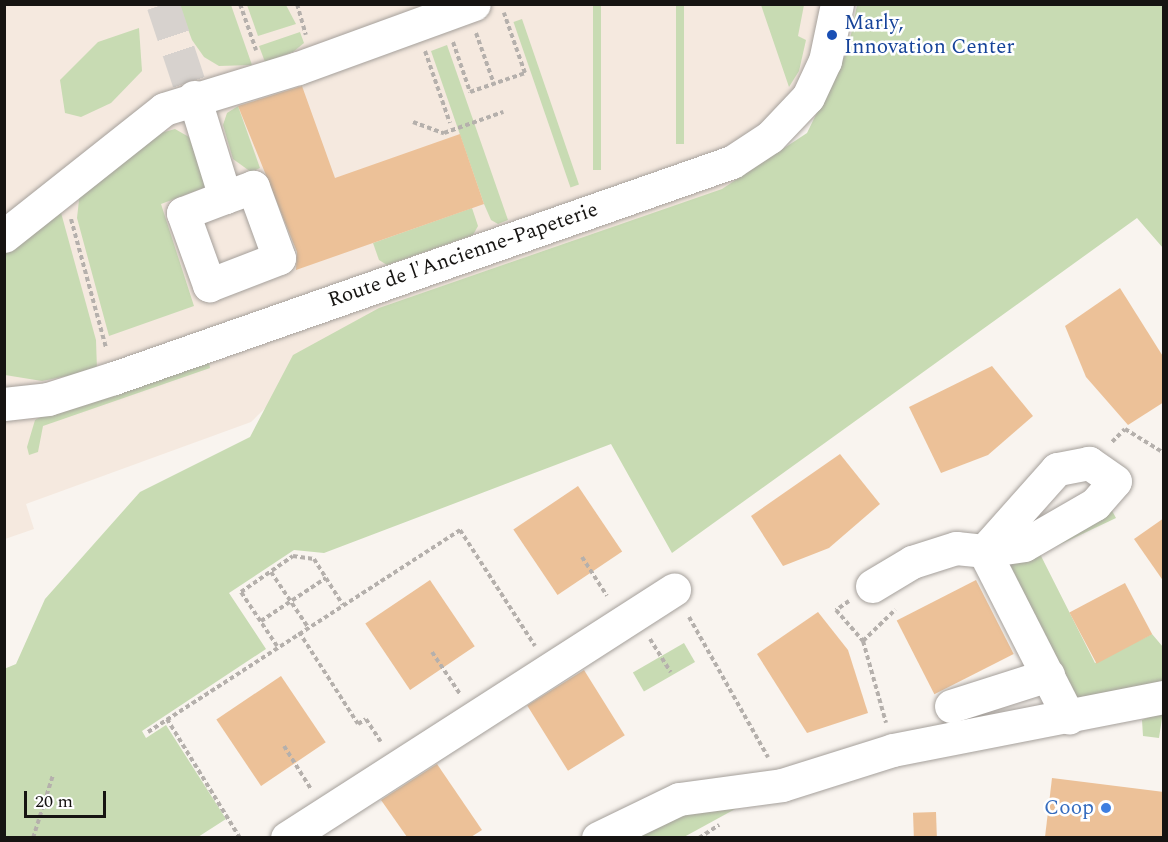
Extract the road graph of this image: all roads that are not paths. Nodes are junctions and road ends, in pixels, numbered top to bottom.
1 (837, 4) edge
2 (451, 13) edge
3 (194, 97) junction
4 (225, 197) dead end
5 (4, 236) edge
6 (4, 404) edge
7 (984, 551) junction
8 (872, 586) dead end
9 (674, 590) road end
10 (1048, 675) junction
11 (1164, 697) edge
12 (951, 706) dead end
13 (1068, 718) junction
14 (287, 837) edge
15 (598, 837) edge

1 - 6 street, Route de l'Ancienne-Papeterie
2 - 3 street
3 - 4 street
3 - 5 street
7 - 7 street
7 - 8 street
7 - 10 street
9 - 14 street
10 - 12 street
10 - 13 street
11 - 13 street
13 - 15 street

